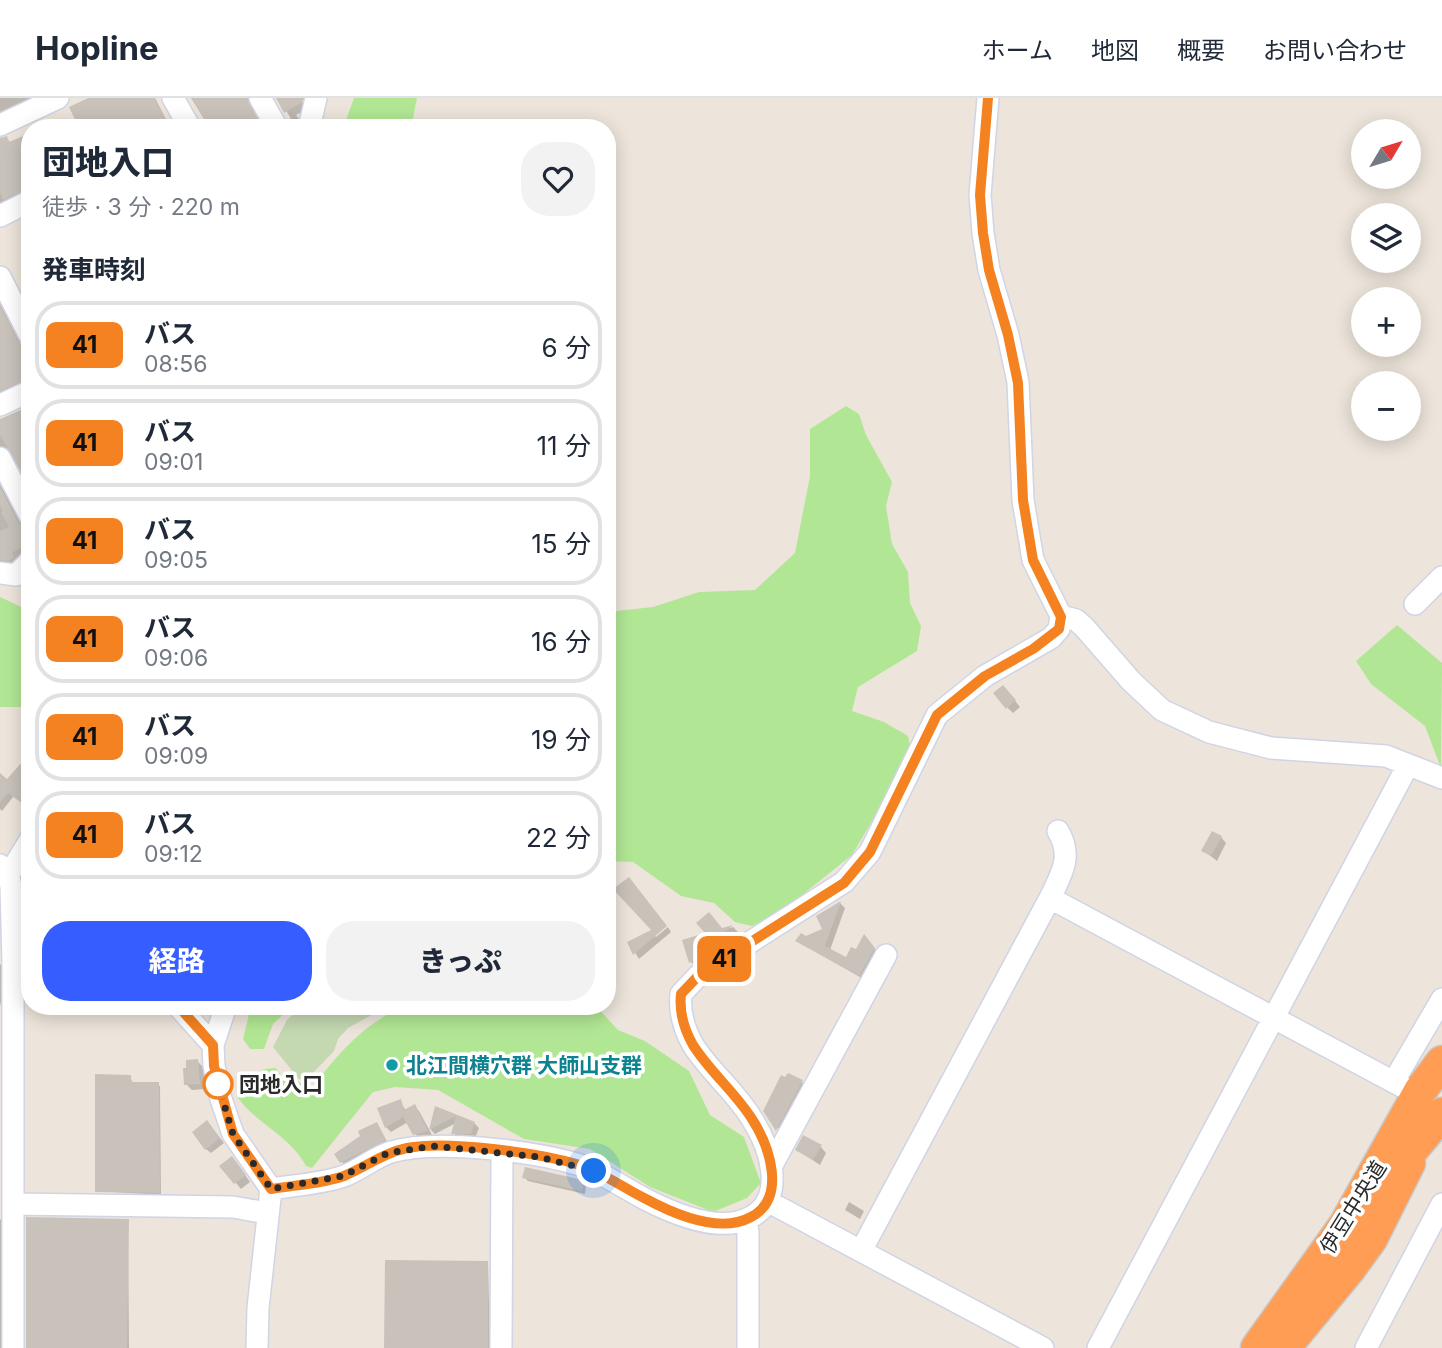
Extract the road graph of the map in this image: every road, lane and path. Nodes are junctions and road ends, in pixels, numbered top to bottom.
1 (58, 98) edge
2 (173, 98) edge
3 (260, 98) edge
4 (316, 98) edge
5 (988, 98) edge
6 (182, 119) edge
7 (272, 119) edge
8 (311, 119) edge
9 (0, 125) edge
10 (21, 206) edge
11 (0, 216) edge
12 (0, 277) edge
13 (21, 318) edge
14 (21, 395) edge
15 (0, 405) edge
16 (0, 458) edge
17 (21, 477) edge
18 (21, 570) edge
19 (0, 573) edge
20 (1442, 577) edge
21 (1415, 604) dead end
22 (1061, 617) junction
23 (1408, 765) junction
24 (1442, 778) edge
25 (1058, 831) dead end
26 (21, 855) edge
27 (3, 869) edge
28 (1050, 898) junction
29 (14, 955) edge
30 (886, 955) dead end
31 (1442, 999) edge
32 (186, 1015) edge
33 (223, 1015) edge
34 (1273, 1017) junction
35 (213, 1045) junction
36 (1442, 1062) edge
37 (1422, 1125) edge
38 (502, 1152) junction
39 (771, 1167) junction
40 (271, 1189) junction
41 (769, 1202) junction
42 (13, 1204) junction
43 (1442, 1204) edge
44 (267, 1213) junction
45 (746, 1220) junction
46 (861, 1251) junction
47 (1263, 1343) edge
48 (13, 1348) edge
49 (257, 1348) edge
50 (501, 1348) edge
51 (748, 1348) edge
52 (1043, 1348) edge
53 (1098, 1348) edge
54 (1366, 1348) edge

1 - 9 street
2 - 6 street
3 - 7 street
4 - 8 street
5 - 22 street
10 - 11 street
12 - 13 street
14 - 15 street
16 - 17 street
18 - 19 street
20 - 21 street
22 - 23 street
22 - 39 street
23 - 24 street
23 - 34 street
25 - 28 street
26 - 27 street
27 - 29 street
28 - 34 street
28 - 46 street
29 - 42 street
30 - 39 street
31 - 34 street
32 - 35 street
33 - 35 street
34 - 53 street
35 - 40 street
36 - 37 highway
37 - 47 highway
37 - 47 highway
38 - 40 street
38 - 45 street
38 - 50 street
39 - 41 street
40 - 44 street
41 - 45 street
41 - 46 street
42 - 44 street
42 - 48 street
43 - 54 street
44 - 49 street
45 - 51 street
46 - 52 street

